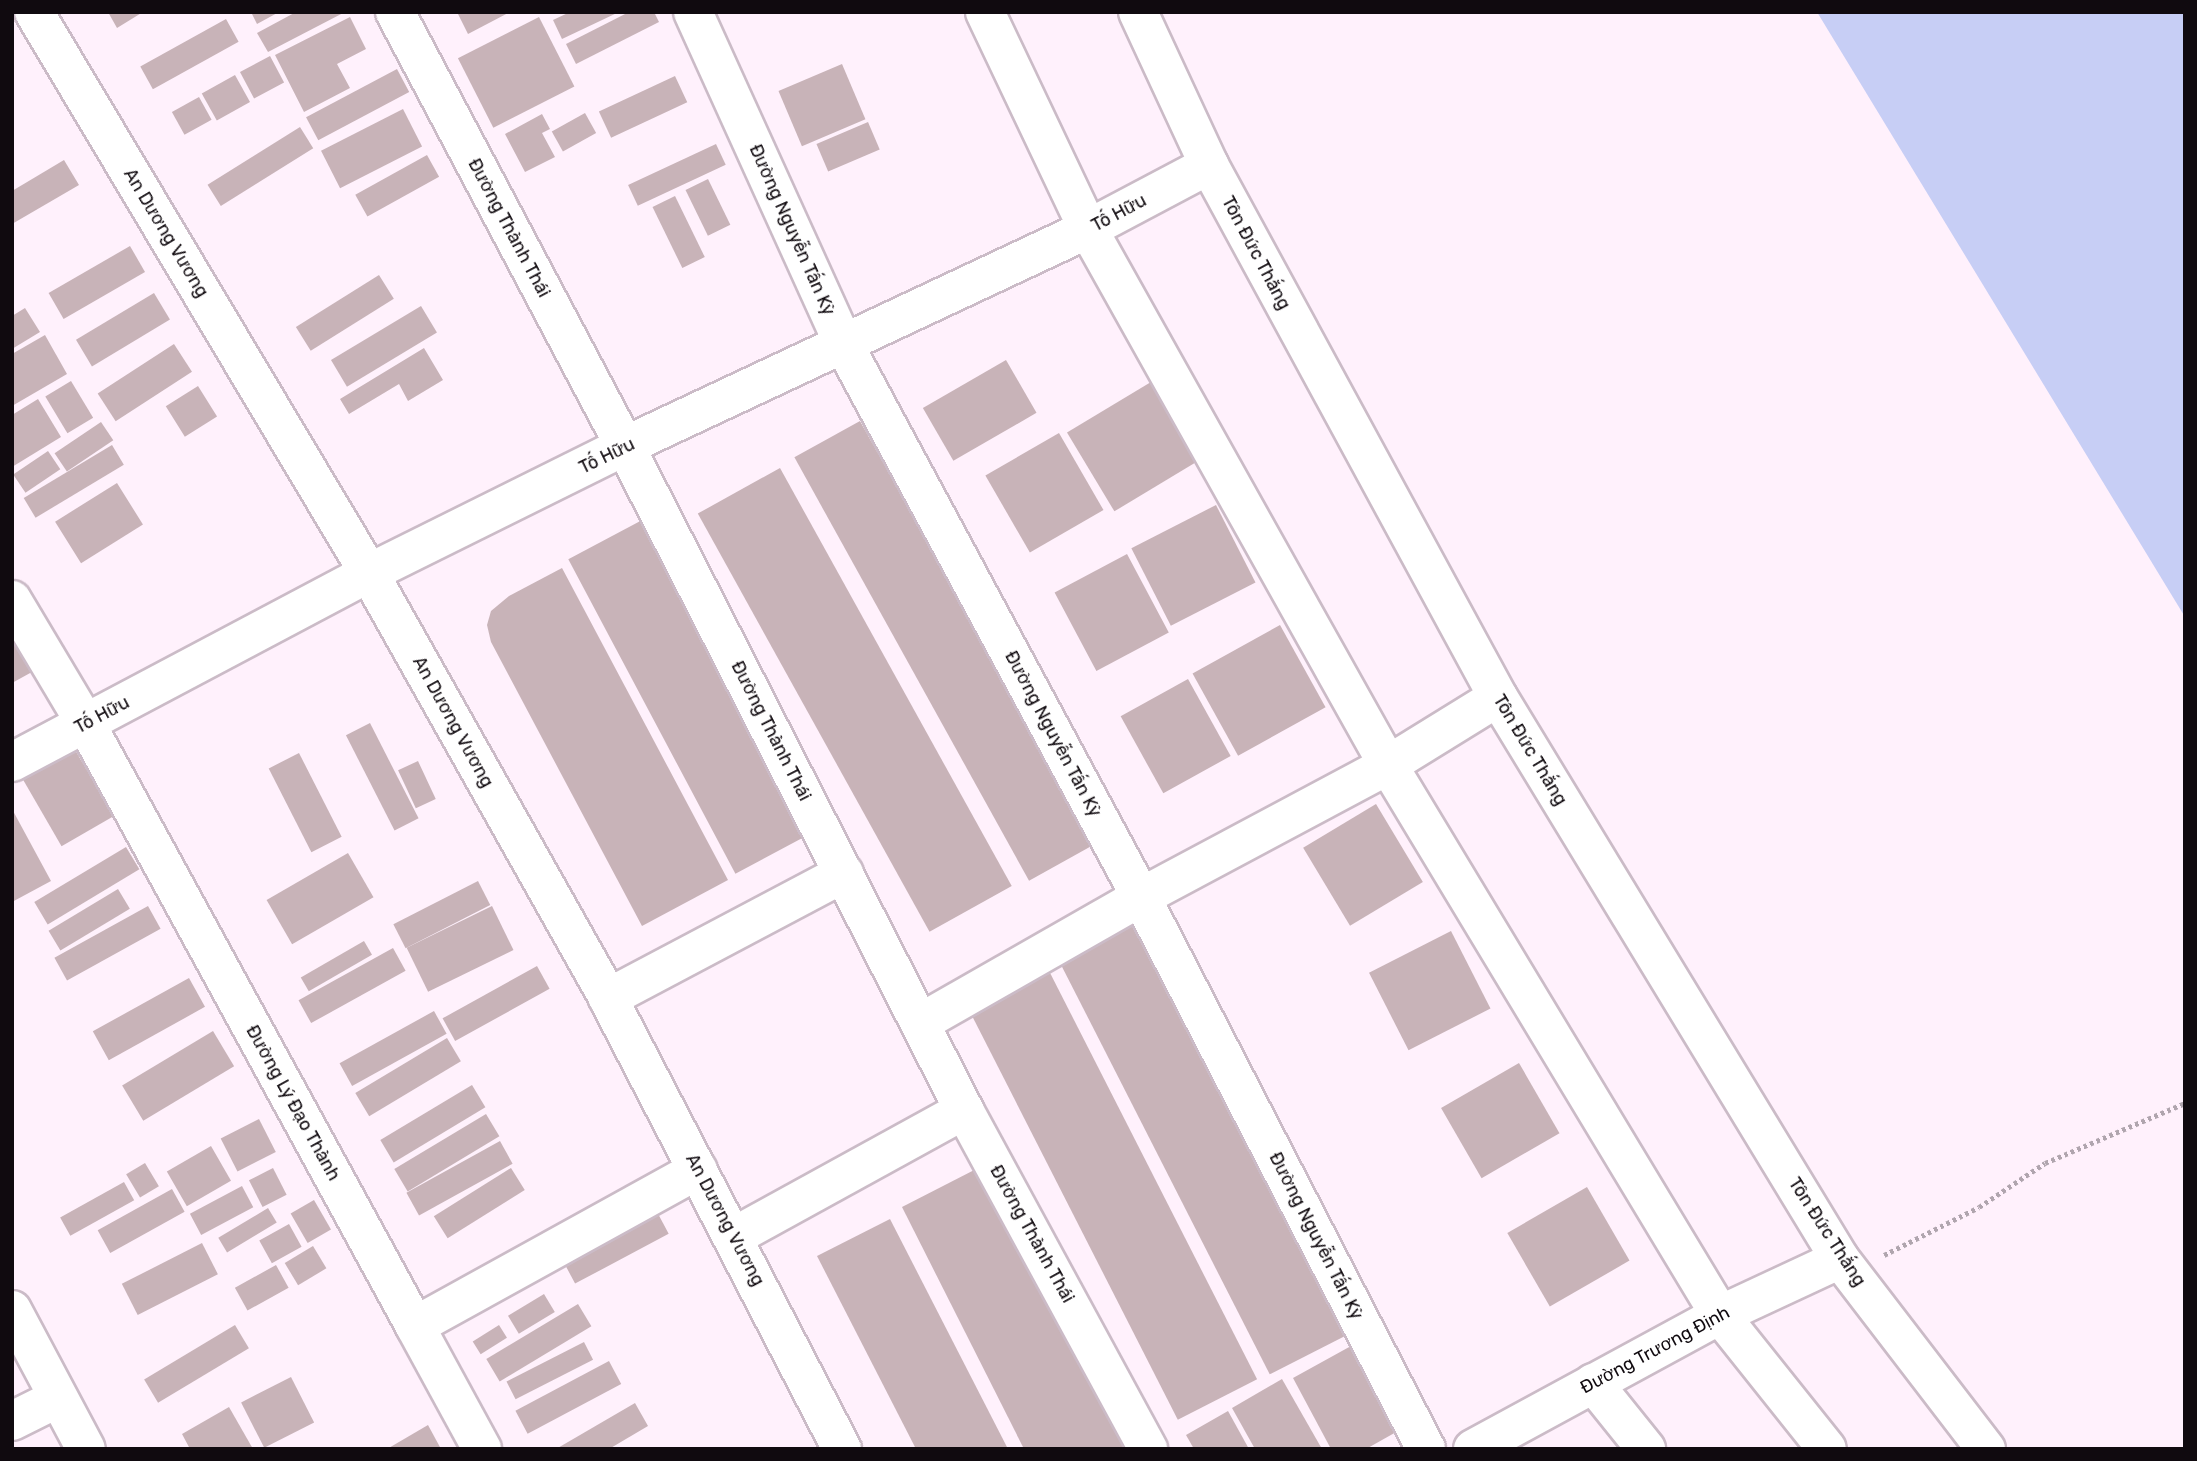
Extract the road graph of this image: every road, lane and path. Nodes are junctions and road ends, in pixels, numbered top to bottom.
1 (34, 12) edge
2 (395, 12) edge
3 (693, 12) edge
4 (985, 12) edge
5 (1138, 12) edge
6 (1209, 165) junction
7 (1088, 229) junction
8 (844, 345) junction
9 (625, 446) junction
10 (369, 573) junction
11 (12, 600) edge
12 (1497, 697) junction
13 (86, 724) junction
14 (12, 762) edge
15 (1388, 765) junction
16 (844, 873) junction
17 (1141, 897) junction
18 (608, 999) junction
19 (920, 1023) junction
20 (2185, 1102) edge
21 (964, 1110) junction
22 (698, 1170) junction
23 (735, 1236) junction
24 (1846, 1266) junction
25 (12, 1310) edge
26 (1720, 1315) junction
27 (415, 1326) junction
28 (1593, 1383) junction
29 (58, 1398) junction
30 (12, 1421) edge
31 (1477, 1448) edge
32 (86, 1449) edge
33 (482, 1449) edge
34 (842, 1449) edge
35 (1148, 1449) edge
36 (1426, 1449) edge
37 (1646, 1449) edge
38 (1827, 1449) edge
39 (1986, 1449) edge

1 - 10 street, An Dương Vương
2 - 9 street, Đường Thành Thái
3 - 8 street, Đường Nguyễn Tấn Kỳ
4 - 7 street
5 - 6 street, Tôn Đức Thắng
6 - 7 street, Tố Hữu
6 - 12 street, Tôn Đức Thắng
7 - 8 street, Tố Hữu
7 - 15 street
8 - 9 street, Tố Hữu
8 - 17 street, Đường Nguyễn Tấn Kỳ
9 - 10 street, Tố Hữu
9 - 16 street, Đường Thành Thái
10 - 13 street, Tố Hữu
10 - 18 street, An Dương Vương
11 - 13 street, Đường Lý Đạo Thành
12 - 15 street
12 - 24 street, Tôn Đức Thắng
13 - 14 street, Tố Hữu
13 - 27 street, Đường Lý Đạo Thành
15 - 17 street
15 - 26 street
16 - 18 street
16 - 19 street, Đường Thành Thái
17 - 19 street
17 - 36 street, Đường Nguyễn Tấn Kỳ
18 - 22 street, An Dương Vương
19 - 21 street, Đường Thành Thái
20 - 24 path
21 - 23 street
21 - 35 street, Đường Thành Thái
22 - 23 street, An Dương Vương
22 - 27 street
23 - 34 street, An Dương Vương
24 - 26 street, Đường Trương Định
24 - 39 street, Tôn Đức Thắng
25 - 29 street
26 - 28 street, Đường Trương Định
26 - 38 street
27 - 33 street, Đường Lý Đạo Thành
28 - 31 street, Đường Trương Định
28 - 37 street
29 - 30 street
29 - 32 street

